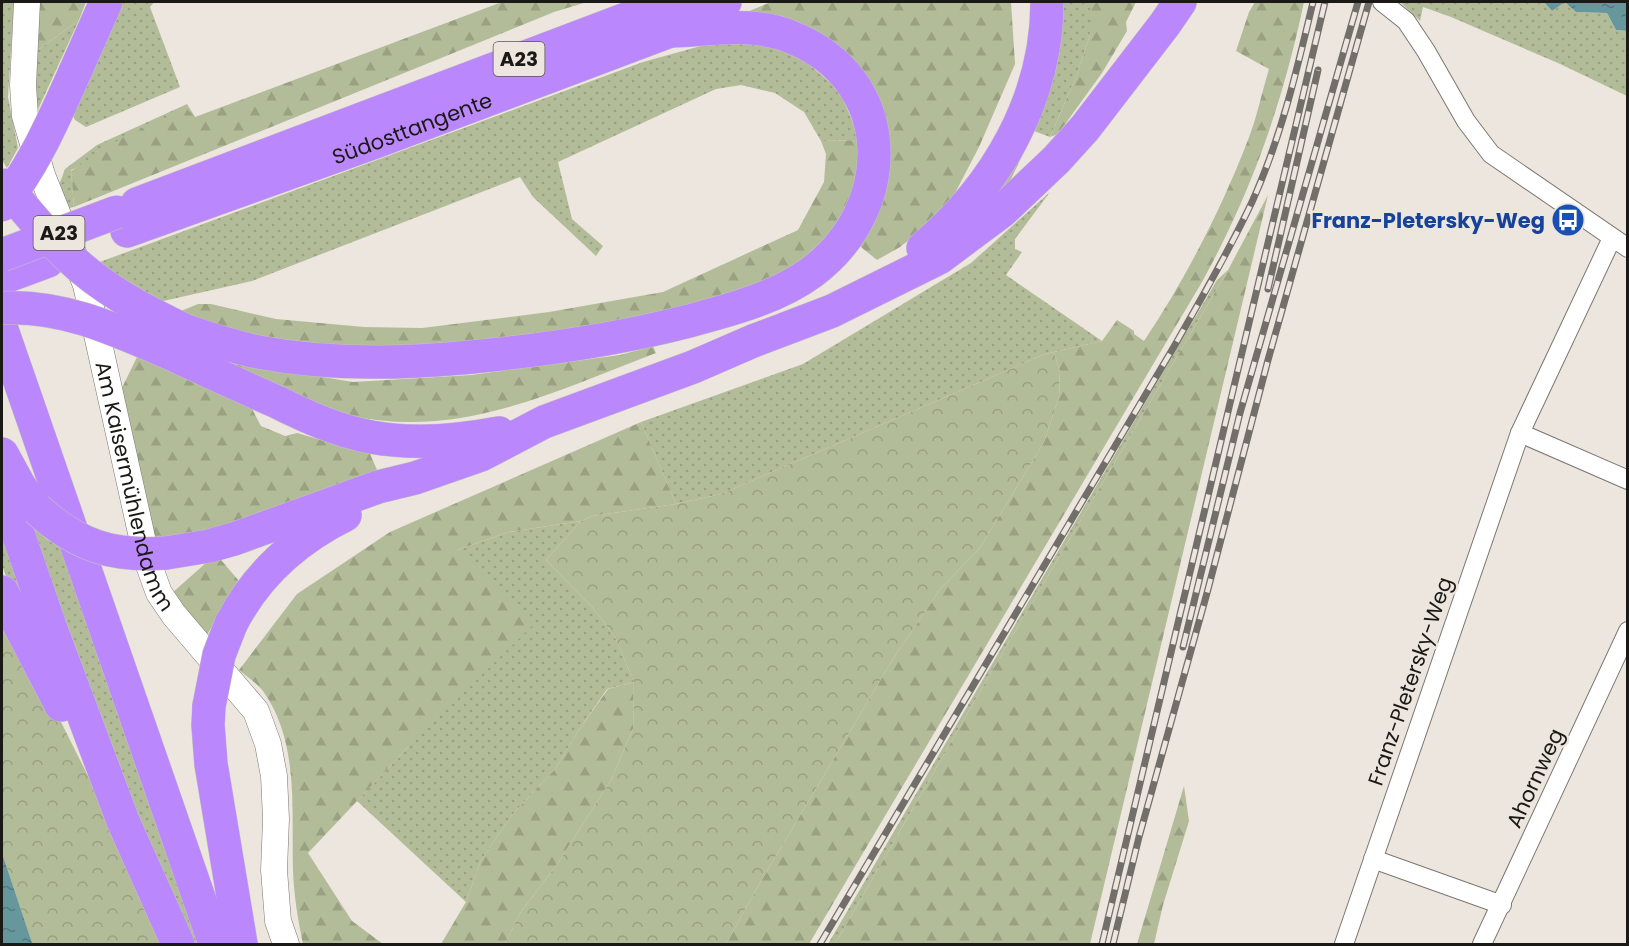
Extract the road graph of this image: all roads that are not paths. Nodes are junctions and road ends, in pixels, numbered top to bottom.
1 (27, 2) edge
2 (106, 2) edge
3 (725, 2) edge
4 (1047, 2) edge
5 (1156, 2) edge
6 (1180, 2) edge
7 (1382, 2) edge
8 (671, 16) edge
9 (1124, 76) junction
10 (3, 190) edge
11 (122, 221) junction
12 (1620, 243) edge
13 (2, 255) edge
14 (2, 278) edge
15 (888, 284) junction
16 (2, 308) edge
17 (2, 330) edge
18 (181, 344) junction
19 (544, 422) junction
20 (1520, 433) junction
21 (2, 454) edge
22 (415, 478) junction
23 (1628, 480) edge
24 (2, 487) edge
25 (2, 592) edge
26 (1628, 631) edge
27 (123, 821) junction
28 (1373, 859) junction
29 (1502, 905) junction
30 (178, 945) edge
31 (215, 945) edge
32 (241, 945) edge
33 (286, 945) edge
34 (1344, 945) edge
35 (1482, 945) edge

1 - 33 street, Am Kaisermühlendamm
2 - 10 highway, bridge
3 - 8 highway, Südosttangente / A23
4 - 15 highway
5 - 9 highway
6 - 9 highway
7 - 12 street
8 - 11 highway, Südosttangente / A23
8 - 18 highway
9 - 15 highway
10 - 18 highway, bridge
11 - 13 highway, A23, bridge
11 - 14 highway, A23
12 - 20 street, Franz-Pletersky-Weg
15 - 19 highway
16 - 18 highway, bridge
17 - 31 highway
18 - 19 highway
19 - 22 highway
20 - 23 street
20 - 28 street, Franz-Pletersky-Weg
21 - 22 highway, bridge
22 - 32 highway, bridge
24 - 27 highway
25 - 27 highway
26 - 29 street, Ahornweg
27 - 30 highway
28 - 29 street
28 - 34 street, Franz-Pletersky-Weg
29 - 35 street, Ahornweg

